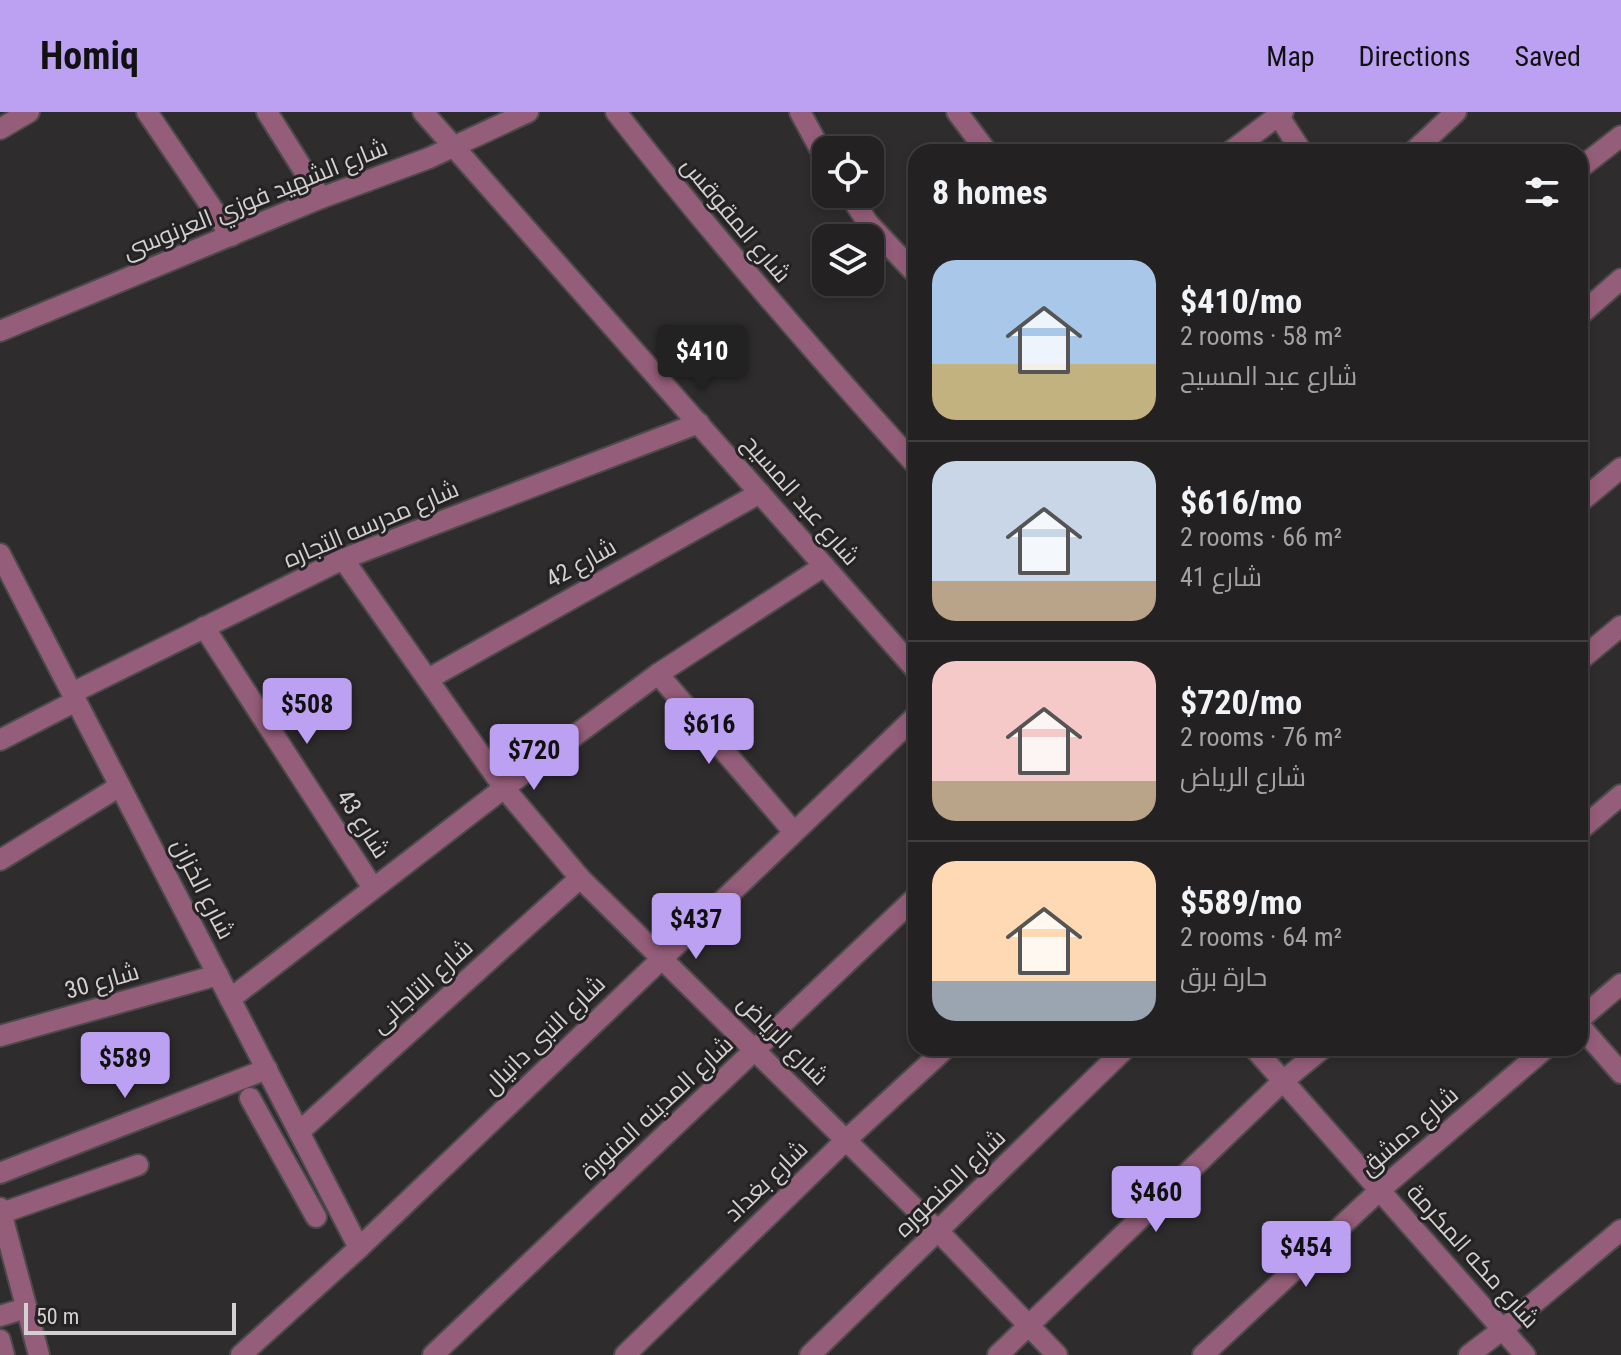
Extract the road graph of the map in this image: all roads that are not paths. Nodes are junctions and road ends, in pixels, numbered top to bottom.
1 (29, 112) edge
2 (147, 112) edge
3 (267, 112) edge
4 (423, 112) edge
5 (528, 112) edge
6 (616, 112) edge
7 (800, 112) edge
8 (957, 112) edge
9 (1456, 112) edge
10 (1279, 113) edge
11 (0, 129) edge
12 (813, 136) edge
13 (1621, 136) edge
14 (981, 144) edge
15 (1240, 144) edge
16 (1297, 144) edge
17 (1422, 144) edge
18 (454, 146) junction
19 (1588, 162) edge
20 (321, 198) junction
21 (858, 208) edge
22 (231, 236) junction
23 (908, 266) edge
24 (1621, 279) edge
25 (1588, 308) edge
26 (0, 331) edge
27 (699, 423) junction
28 (908, 456) edge
29 (1621, 468) edge
30 (760, 493) junction
31 (1588, 495) edge
32 (0, 554) edge
33 (343, 559) junction
34 (824, 566) junction
35 (1621, 626) edge
36 (204, 627) junction
37 (1588, 653) edge
38 (908, 661) edge
39 (658, 674) junction
40 (428, 679) junction
41 (74, 697) junction
42 (908, 723) edge
43 (0, 739) edge
44 (120, 786) junction
45 (504, 788) junction
46 (1621, 795) edge
47 (1588, 823) edge
48 (793, 831) junction
49 (0, 860) edge
50 (580, 878) junction
51 (373, 888) junction
52 (908, 905) edge
53 (662, 958) junction
54 (218, 975) junction
55 (1621, 984) edge
56 (230, 999) junction
57 (1588, 1012) edge
58 (1588, 1035) edge
59 (0, 1036) edge
60 (756, 1050) junction
61 (937, 1056) edge
62 (1118, 1056) edge
63 (1261, 1056) edge
64 (1313, 1056) edge
65 (1537, 1056) edge
66 (267, 1069) junction
67 (1621, 1073) edge
68 (1283, 1081) junction
69 (250, 1098) dead end
70 (302, 1138) junction
71 (846, 1140) junction
72 (283, 1158) junction
73 (138, 1165) dead end
74 (0, 1173) edge
75 (1380, 1190) junction
76 (1, 1210) edge
77 (316, 1217) dead end
78 (1621, 1230) edge
79 (938, 1231) junction
80 (359, 1248) junction
81 (26, 1308) junction
82 (0, 1316) edge
83 (1029, 1326) junction
84 (1503, 1329) junction
85 (0, 1340) edge
86 (4, 1355) edge
87 (39, 1355) edge
88 (241, 1355) edge
89 (433, 1355) edge
90 (625, 1355) edge
91 (810, 1355) edge
92 (998, 1355) edge
93 (1057, 1355) edge
94 (1203, 1355) edge
95 (1469, 1355) edge
96 (1525, 1355) edge

1 - 11 street
2 - 22 street
3 - 20 street
4 - 18 street, شارع عبد المسيح
5 - 18 street, شارع الشهيد فوزي العرنوسى
6 - 28 street, شارع المقوقس
7 - 12 street
8 - 14 street
9 - 17 street
10 - 15 street
10 - 16 street
13 - 19 street
18 - 20 street, شارع الشهيد فوزي العرنوسى
18 - 27 street, شارع عبد المسيح
20 - 22 street, شارع الشهيد فوزي العرنوسى
21 - 23 street
22 - 26 street, شارع الشهيد فوزي العرنوسى
24 - 25 street
27 - 30 street, شارع عبد المسيح
27 - 33 street, شارع مدرسه التجاره
29 - 31 street
30 - 34 street, شارع عبد المسيح
30 - 40 street, شارع 42
32 - 41 street, شارع الخزان
33 - 36 street, شارع مدرسه التجاره
33 - 40 street, شارع الرياض
34 - 38 street, شارع عبد المسيح
34 - 39 street
35 - 37 street
36 - 41 street, شارع مدرسه التجاره
36 - 51 street, شارع 43
39 - 45 street
39 - 48 street
40 - 45 street, شارع الرياض
41 - 43 street, شارع مدرسه التجاره
41 - 44 street, شارع الخزان
42 - 48 street, شارع النبى دانيال
44 - 49 street
44 - 54 street, شارع الخزان
45 - 50 street, شارع الرياض
45 - 51 street
46 - 47 street
48 - 53 street, شارع النبى دانيال
50 - 53 street, شارع الرياض
50 - 70 street, شارع التاجانى
51 - 56 street
52 - 60 street, شارع المدينه المنورة
53 - 60 street, شارع الرياض
53 - 80 street, شارع النبى دانيال
54 - 56 street, شارع الخزان
54 - 59 street, شارع 30
55 - 57 street
56 - 66 street, شارع الخزان
58 - 67 street
60 - 71 street, شارع الرياض
60 - 89 street, شارع المدينه المنورة
61 - 71 street, شارع بغداد
62 - 79 street, شارع المنصوره
63 - 68 street, شارع مكه المكرمة
64 - 68 street
65 - 75 street, شارع دمشق
66 - 70 street, شارع الخزان
66 - 74 street
68 - 75 street, شارع مكه المكرمة
68 - 83 street
69 - 72 street
70 - 72 street, شارع التاجانى
70 - 80 street, شارع الخزان
71 - 79 street, شارع الرياض
71 - 90 street, شارع بغداد
72 - 77 street
73 - 76 street
75 - 84 street, شارع مكه المكرمة
75 - 94 street, شارع دمشق
76 - 81 street
78 - 84 street
79 - 83 street, شارع الرياض
79 - 91 street, شارع المنصوره
80 - 88 street, شارع النبى دانيال
81 - 82 street
81 - 87 street
83 - 92 street
83 - 93 street, شارع الرياض
84 - 95 street
84 - 96 street, شارع مكه المكرمة
85 - 86 street

